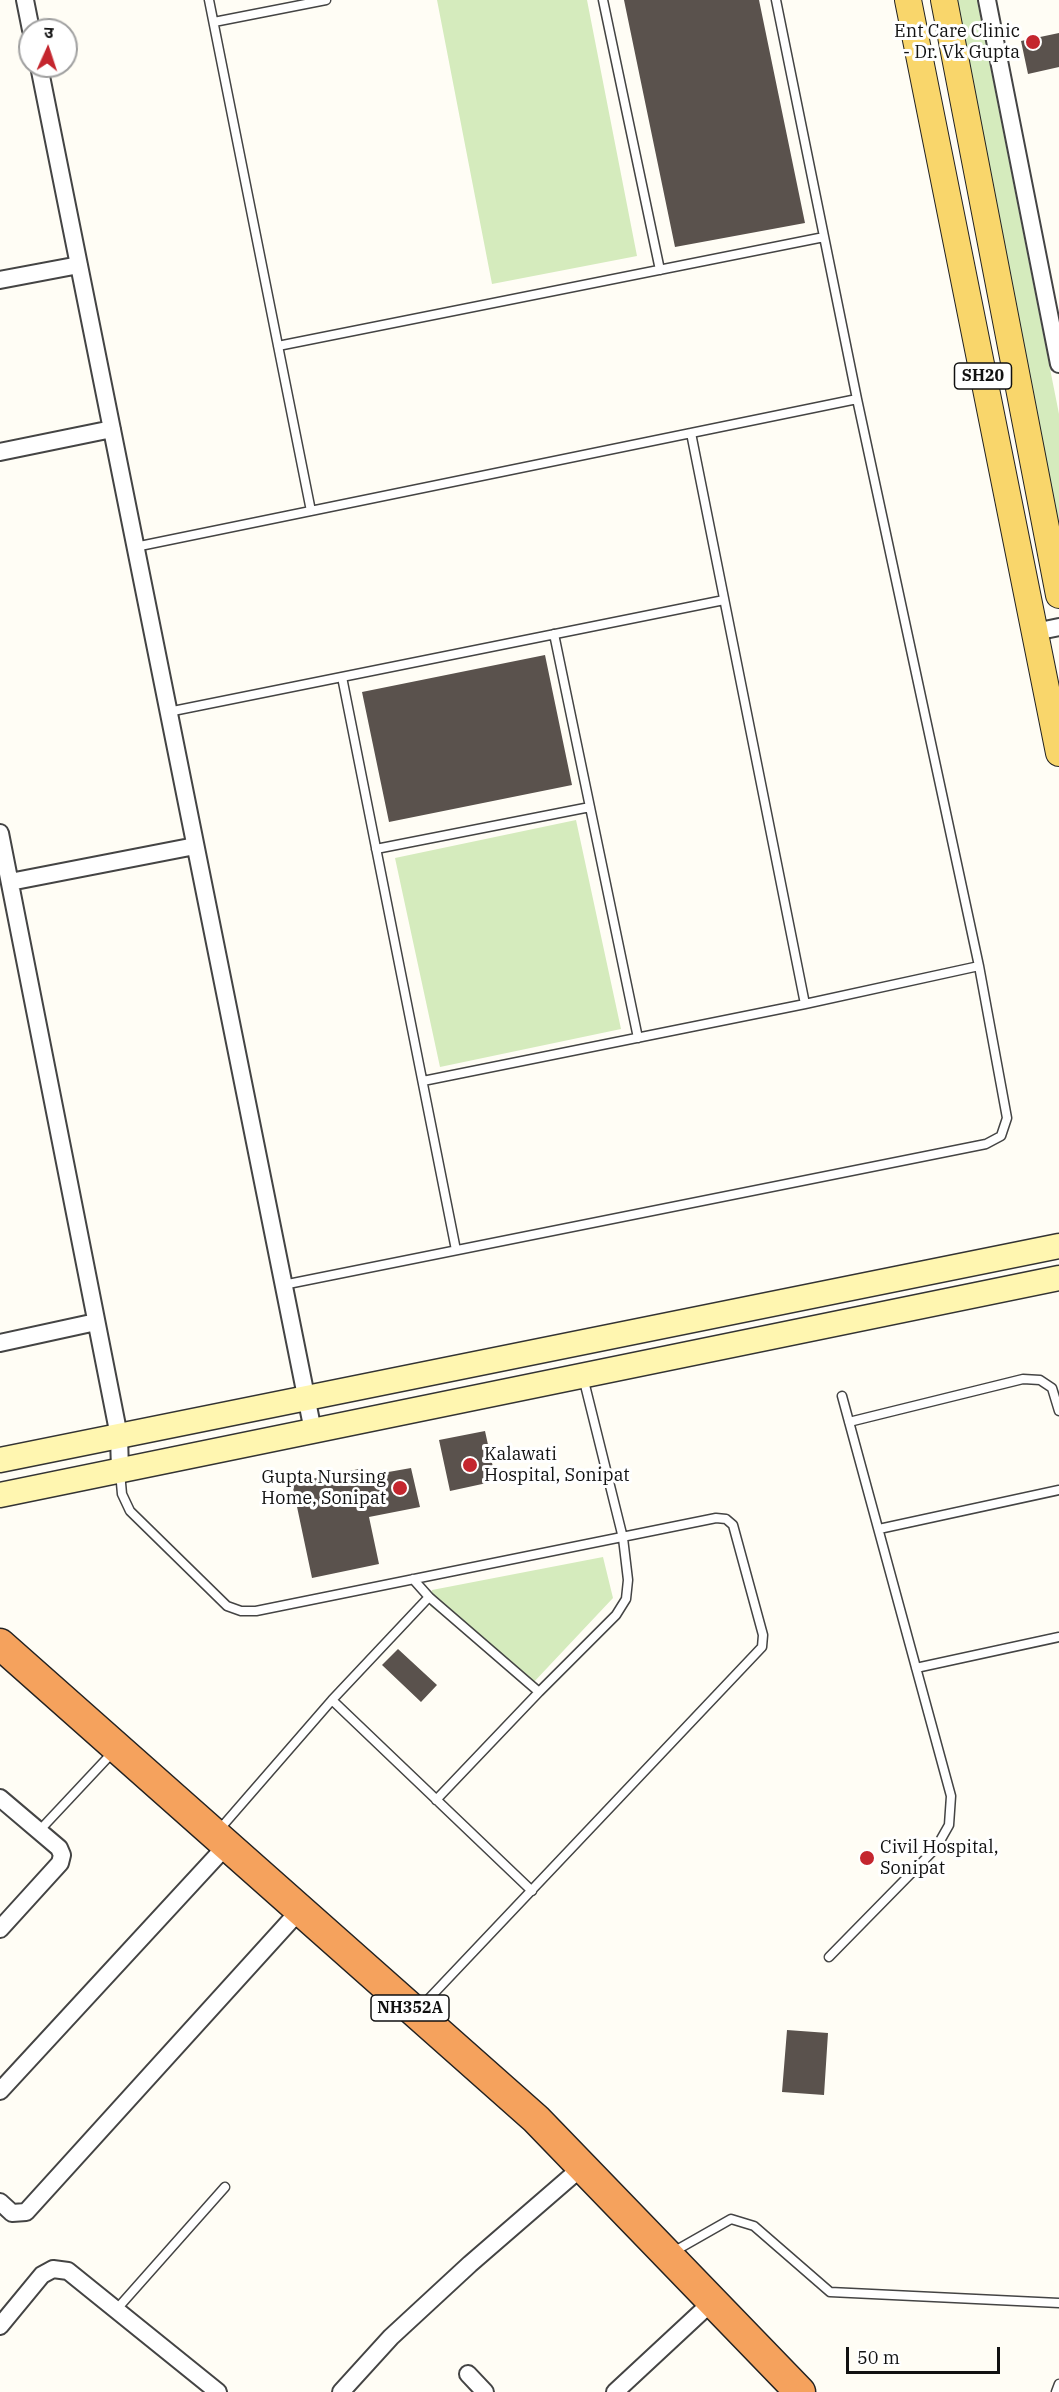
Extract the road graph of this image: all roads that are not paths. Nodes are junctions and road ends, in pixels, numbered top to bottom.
1 (25, 0) edge
2 (209, 0) edge
3 (326, 0) edge
4 (603, 0) edge
5 (776, 0) edge
6 (908, 0) edge
7 (944, 0) edge
8 (987, 0) edge
9 (29, 18) edge
10 (214, 22) junction
11 (41, 78) edge
12 (824, 237) junction
13 (78, 265) junction
14 (660, 270) junction
15 (0, 280) edge
16 (278, 346) junction
17 (1059, 364) edge
18 (857, 399) junction
19 (111, 429) junction
20 (691, 433) junction
21 (0, 452) edge
22 (311, 511) junction
23 (135, 547) junction
24 (1059, 595) edge
25 (724, 600) junction
26 (1047, 630) edge
27 (554, 634) junction
28 (342, 677) junction
29 (168, 712) junction
30 (1059, 753) edge
31 (590, 807) junction
32 (0, 833) edge
33 (195, 846) junction
34 (376, 849) junction
35 (10, 882) junction
36 (979, 966) junction
37 (805, 1004) junction
38 (638, 1038) junction
39 (423, 1081) junction
40 (1059, 1246) edge
41 (456, 1250) junction
42 (1059, 1278) edge
43 (284, 1285) junction
44 (96, 1322) junction
45 (0, 1342) edge
46 (583, 1375) junction
47 (842, 1395) dead end
48 (306, 1398) junction
49 (1059, 1412) edge
50 (849, 1422) junction
51 (313, 1431) junction
52 (119, 1436) junction
53 (0, 1460) edge
54 (120, 1470) junction
55 (1059, 1490) edge
56 (0, 1495) edge
57 (879, 1529) junction
58 (623, 1538) junction
59 (413, 1579) junction
60 (429, 1597) junction
61 (1059, 1637) edge
62 (0, 1644) edge
63 (916, 1668) junction
64 (539, 1692) junction
65 (332, 1700) junction
66 (117, 1748) junction
67 (0, 1798) edge
68 (436, 1800) junction
69 (39, 1832) junction
70 (221, 1840) junction
71 (532, 1891) junction
72 (300, 1910) junction
73 (0, 1929) edge
74 (829, 1957) dead end
75 (416, 2013) junction
76 (0, 2091) edge
77 (582, 2167) junction
78 (225, 2187) dead end
79 (0, 2202) edge
80 (667, 2255) junction
81 (713, 2301) junction
82 (1059, 2302) edge
83 (116, 2310) junction
84 (0, 2326) edge
85 (468, 2374) dead end
86 (1059, 2384) edge
87 (794, 2390) edge
88 (219, 2392) edge
89 (341, 2392) edge
90 (485, 2392) edge
91 (615, 2392) edge
92 (1056, 2392) edge

1 - 9 street
2 - 10 lane
3 - 10 lane
4 - 14 lane
5 - 12 lane
6 - 26 main road, SH20
7 - 24 main road, SH20
8 - 17 street
10 - 16 lane
11 - 13 street
12 - 14 lane
12 - 18 lane
13 - 15 street
13 - 19 street
14 - 16 lane
16 - 22 lane
18 - 20 lane
18 - 36 lane
19 - 21 street
19 - 23 street
20 - 22 lane
20 - 25 lane
22 - 23 lane
23 - 29 street
25 - 27 lane
25 - 37 lane
26 - 30 main road, SH20
27 - 28 lane
27 - 31 lane
28 - 29 lane
28 - 34 lane
29 - 33 street
31 - 34 lane
31 - 38 lane
32 - 35 street
33 - 35 street
33 - 43 street
34 - 39 lane
35 - 44 street
36 - 37 lane
36 - 41 lane
37 - 38 lane
38 - 39 lane
39 - 41 lane
40 - 48 street
41 - 43 lane
42 - 46 street
43 - 48 street
44 - 45 street
44 - 52 street
46 - 51 street
46 - 58 lane
47 - 50 lane
48 - 51 street
48 - 52 street
49 - 50 lane
50 - 57 lane
51 - 54 street
52 - 53 street
52 - 54 street
54 - 56 street
54 - 59 lane
55 - 57 lane
57 - 63 lane
58 - 59 lane
58 - 64 lane
58 - 71 lane
59 - 60 lane
60 - 64 lane
60 - 65 lane
61 - 63 lane
62 - 66 highway, NH352A
63 - 74 lane
64 - 68 lane
65 - 68 lane
65 - 70 lane
66 - 69 lane
66 - 70 highway, NH352A
67 - 69 street
68 - 71 lane
69 - 73 street
70 - 72 highway, NH352A
70 - 76 street
71 - 75 lane
72 - 75 highway, NH352A
72 - 79 street
75 - 77 highway, NH352A
77 - 80 highway, NH352A
77 - 89 street
78 - 83 lane
80 - 81 highway, NH352A
80 - 82 lane
81 - 87 highway, NH352A
81 - 91 street
83 - 84 street
83 - 88 street
85 - 90 street
86 - 92 lane

